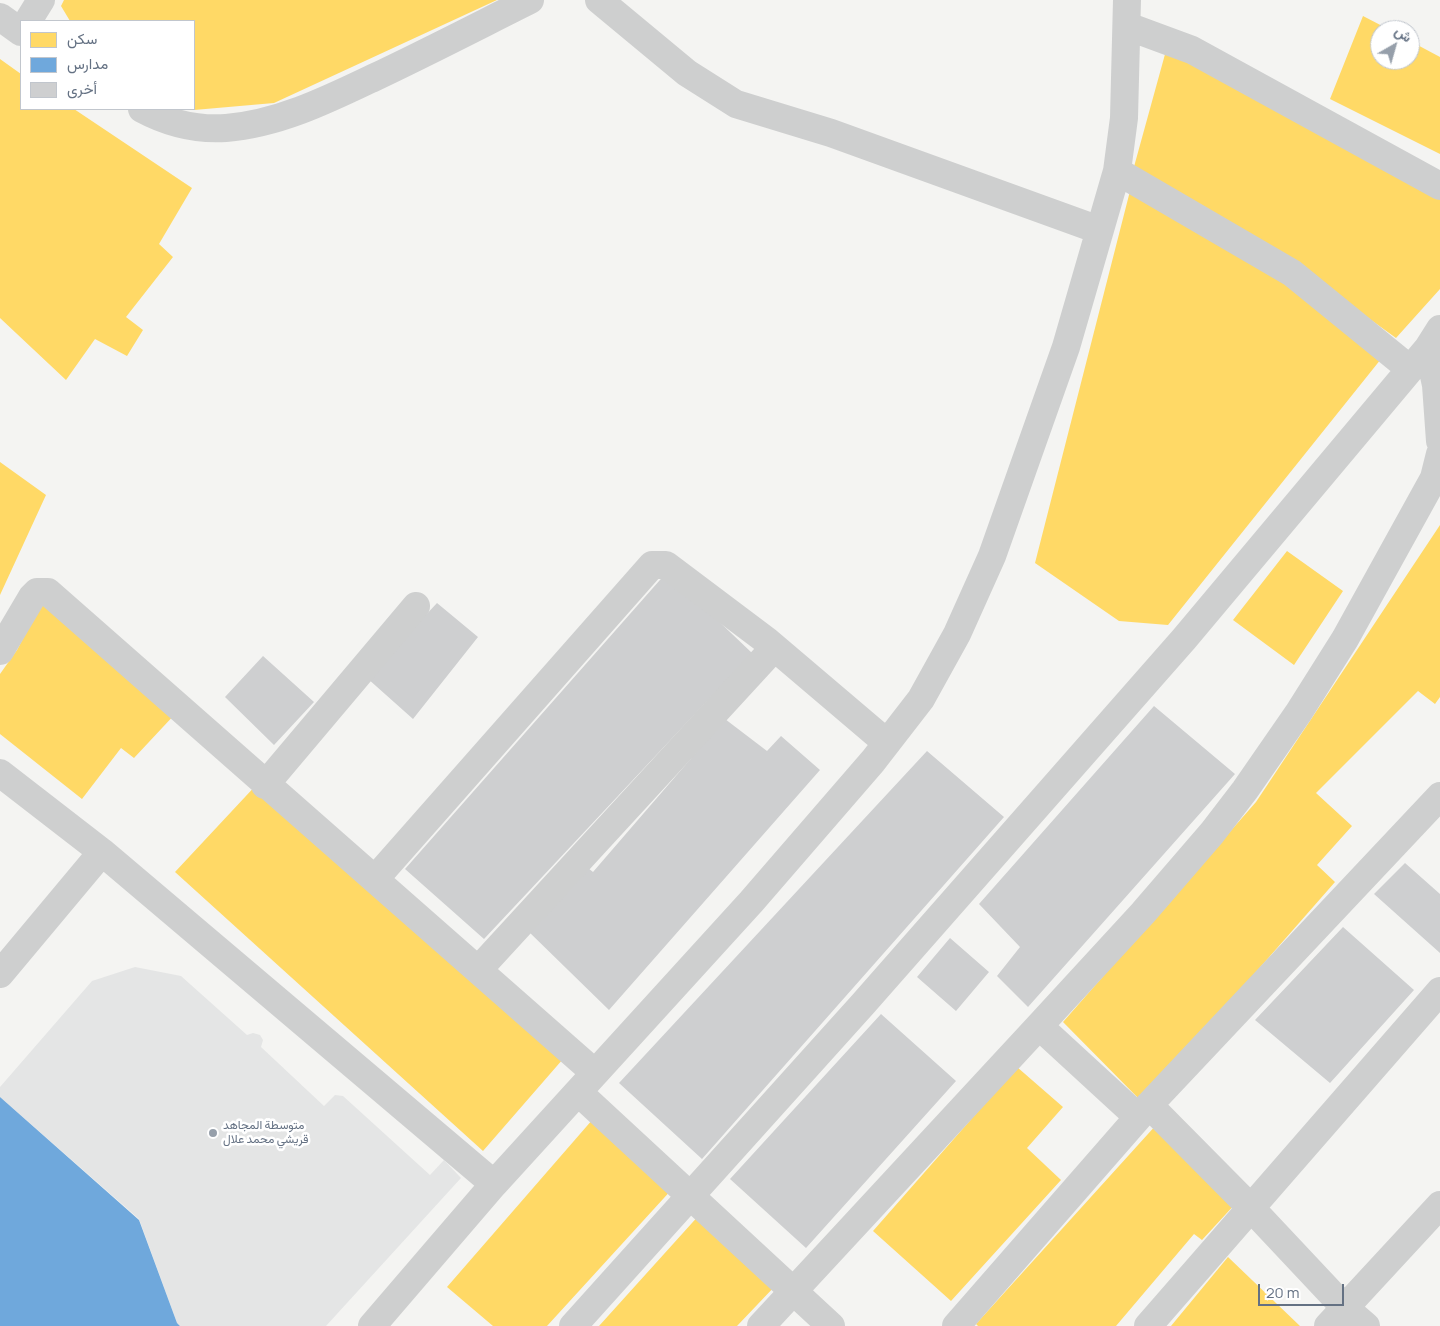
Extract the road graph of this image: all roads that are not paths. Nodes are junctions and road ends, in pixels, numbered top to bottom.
1 (41, 0) edge
2 (530, 0) edge
3 (599, 0) edge
4 (1127, 13) edge
5 (0, 17) edge
6 (29, 20) edge
7 (20, 31) edge
8 (144, 110) edge
9 (1116, 170) junction
10 (1440, 186) edge
11 (1099, 230) junction
12 (1434, 339) edge
13 (1410, 369) junction
14 (1440, 440) edge
15 (1440, 454) edge
16 (416, 606) dead end
17 (774, 648) junction
18 (0, 651) edge
19 (887, 743) junction
20 (0, 772) edge
21 (266, 785) junction
22 (1440, 796) edge
23 (102, 852) junction
24 (375, 880) junction
25 (478, 970) junction
26 (0, 974) edge
27 (1440, 991) edge
28 (1039, 1026) junction
29 (586, 1082) junction
30 (1144, 1111) junction
31 (494, 1184) junction
32 (690, 1196) junction
33 (1440, 1205) edge
34 (1251, 1208) junction
35 (793, 1290) junction
36 (1336, 1316) edge
37 (372, 1326) edge
38 (574, 1326) edge
39 (761, 1326) edge
40 (831, 1326) edge
41 (956, 1326) edge
42 (1148, 1326) edge
43 (1366, 1326) edge

1 - 6 street
2 - 8 street
3 - 11 street
4 - 9 street
4 - 10 street
5 - 7 street
9 - 11 street
9 - 13 street
11 - 19 street
12 - 13 street
12 - 14 street
13 - 32 street
15 - 28 street
16 - 21 street
17 - 19 street
17 - 24 street
17 - 25 street
18 - 21 street
19 - 29 street
20 - 23 street
21 - 24 street
22 - 30 street
23 - 26 street
23 - 31 street
24 - 25 street
25 - 29 street
27 - 34 street
28 - 30 street
28 - 35 street
29 - 31 street
29 - 32 street
30 - 34 street
30 - 41 street
31 - 37 street
32 - 35 street
32 - 38 street
33 - 36 street
34 - 36 street
34 - 42 street
35 - 39 street
35 - 40 street
36 - 43 street

